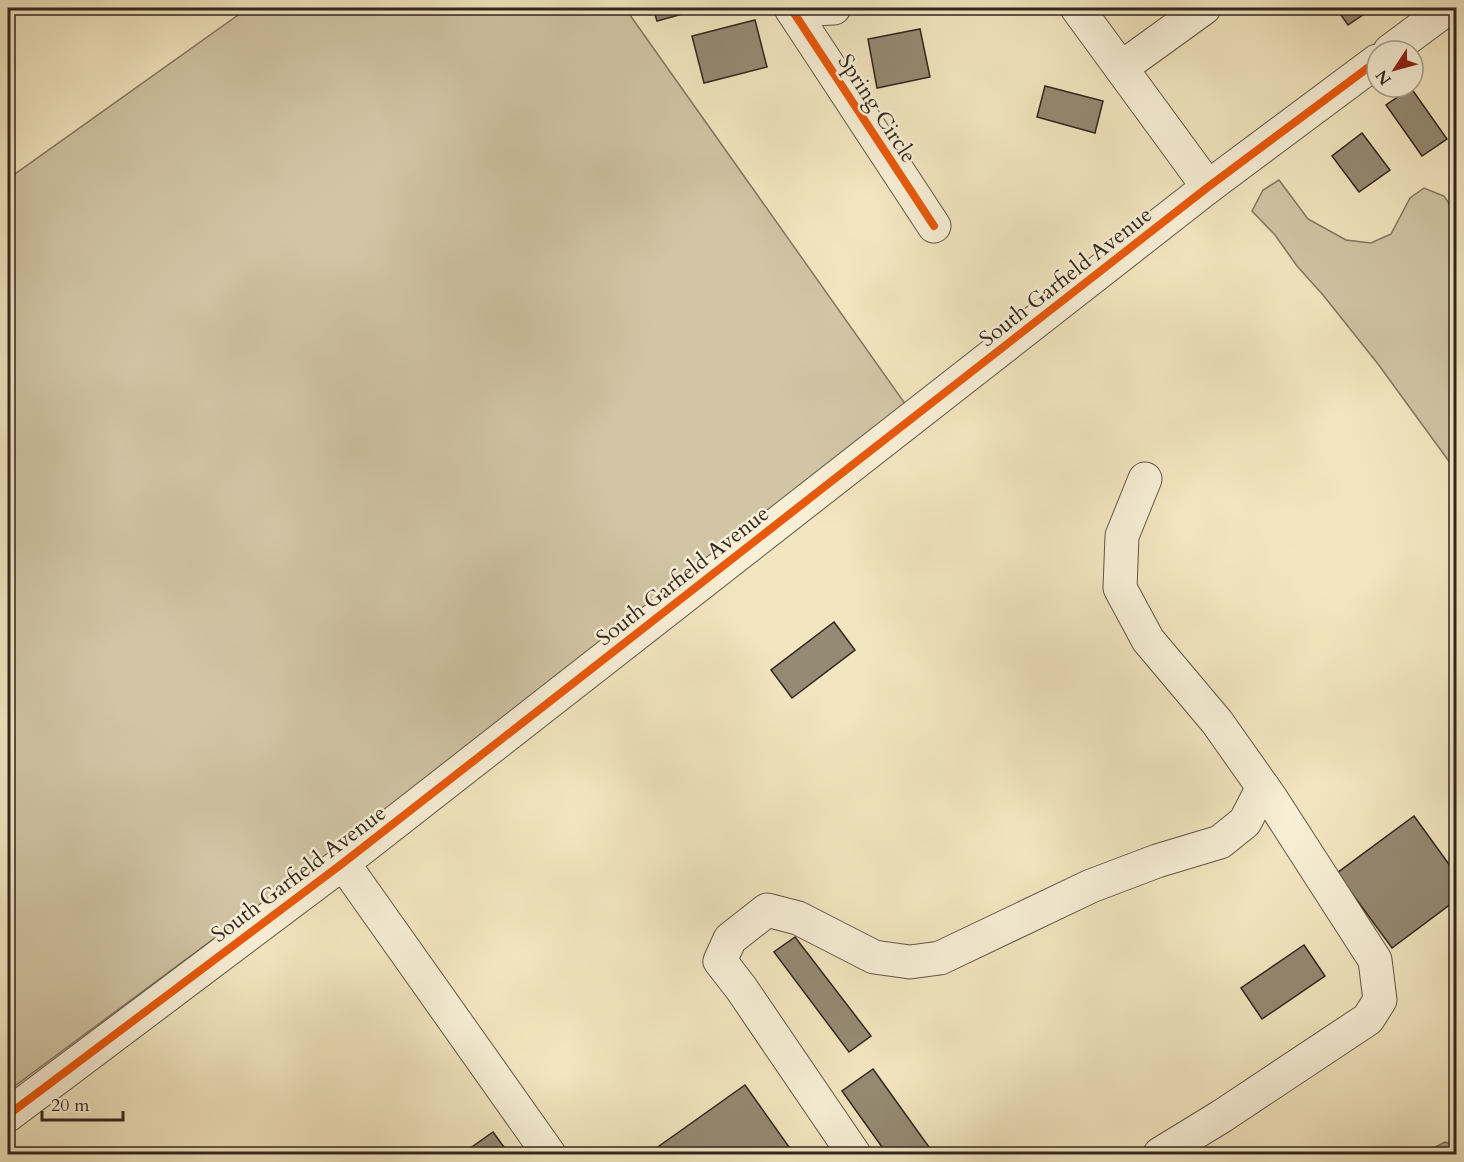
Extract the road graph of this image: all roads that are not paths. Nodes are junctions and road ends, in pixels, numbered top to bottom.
1 (834, 8) edge
2 (1077, 8) edge
3 (1204, 8) edge
4 (1448, 8) edge
5 (792, 9) edge
6 (1406, 39) edge
7 (1121, 68) junction
8 (1365, 70) edge
9 (1208, 187) junction
10 (934, 226) dead end
11 (1145, 479) dead end
12 (1263, 787) junction
13 (343, 863) junction
14 (8, 1115) edge
15 (549, 1155) edge
16 (854, 1155) edge
17 (1160, 1155) edge

1 - 5 street
2 - 7 street
3 - 7 street
4 - 6 street
5 - 10 street, Spring Circle
7 - 9 street
8 - 9 street, South Garfield Avenue
9 - 13 street, South Garfield Avenue
11 - 12 street
12 - 16 street
12 - 17 street
13 - 14 street, South Garfield Avenue
13 - 15 street

